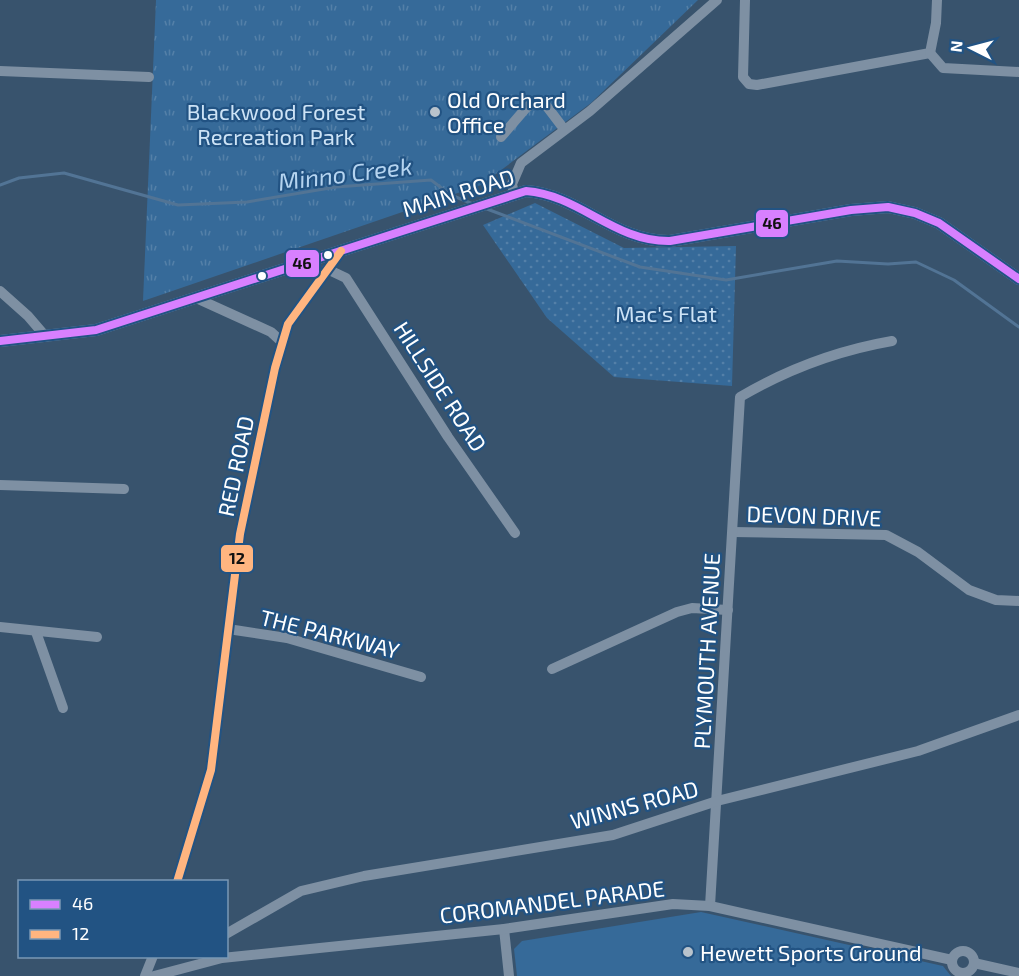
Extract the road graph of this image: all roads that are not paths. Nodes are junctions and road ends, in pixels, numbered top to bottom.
1 (717, 0) edge
2 (745, 0) edge
3 (937, 0) edge
4 (930, 53) junction
5 (0, 71) edge
6 (1019, 72) edge
7 (149, 77) dead end
8 (564, 129) junction
9 (501, 137) dead end
10 (514, 194) junction
11 (341, 251) junction
12 (327, 269) junction
13 (1019, 279) edge
14 (0, 291) edge
15 (196, 298) junction
16 (46, 337) junction
17 (0, 341) edge
18 (892, 342) dead end
19 (283, 343) junction
20 (0, 485) edge
21 (124, 489) dead end
22 (733, 532) junction
23 (515, 533) dead end
24 (1019, 601) edge
25 (728, 610) junction
26 (0, 627) edge
27 (228, 628) junction
28 (36, 632) junction
29 (97, 637) dead end
30 (552, 669) dead end
31 (421, 677) dead end
32 (63, 708) dead end
33 (1019, 715) edge
34 (717, 801) junction
35 (178, 880) edge
36 (710, 906) junction
37 (504, 929) junction
38 (228, 933) edge
39 (228, 957) edge
40 (153, 958) edge
41 (216, 958) edge
42 (952, 960) junction
43 (974, 963) junction
44 (1019, 973) edge
45 (961, 974) edge
46 (145, 976) edge
47 (154, 976) edge
48 (509, 976) edge

1 - 8 street
2 - 4 street
3 - 4 street
4 - 6 street
5 - 7 street
8 - 9 street
8 - 10 street
10 - 11 main road, MAIN ROAD
10 - 13 main road, MAIN ROAD
11 - 12 street, RED ROAD
11 - 15 main road, MAIN ROAD
12 - 19 street, RED ROAD
12 - 23 street, HILLSIDE ROAD
14 - 16 street
15 - 16 main road, MAIN ROAD
15 - 19 street
16 - 17 main road, MAIN ROAD
18 - 22 street, PLYMOUTH AVENUE
19 - 27 street, RED ROAD
20 - 21 street
22 - 24 street, DEVON DRIVE
22 - 25 street, PLYMOUTH AVENUE
25 - 30 street
25 - 34 street, PLYMOUTH AVENUE
26 - 28 street
27 - 31 street, THE PARKWAY
27 - 35 street, RED ROAD
28 - 29 street
28 - 32 street
33 - 34 street, WINNS ROAD
34 - 36 street, PLYMOUTH AVENUE
34 - 38 street, WINNS ROAD
36 - 37 street, COROMANDEL PARADE
36 - 42 street, COROMANDEL PARADE
37 - 39 street, COROMANDEL PARADE
37 - 48 street
40 - 46 street
41 - 47 street, COROMANDEL PARADE
42 - 43 street
42 - 45 street
43 - 44 street
43 - 45 street

